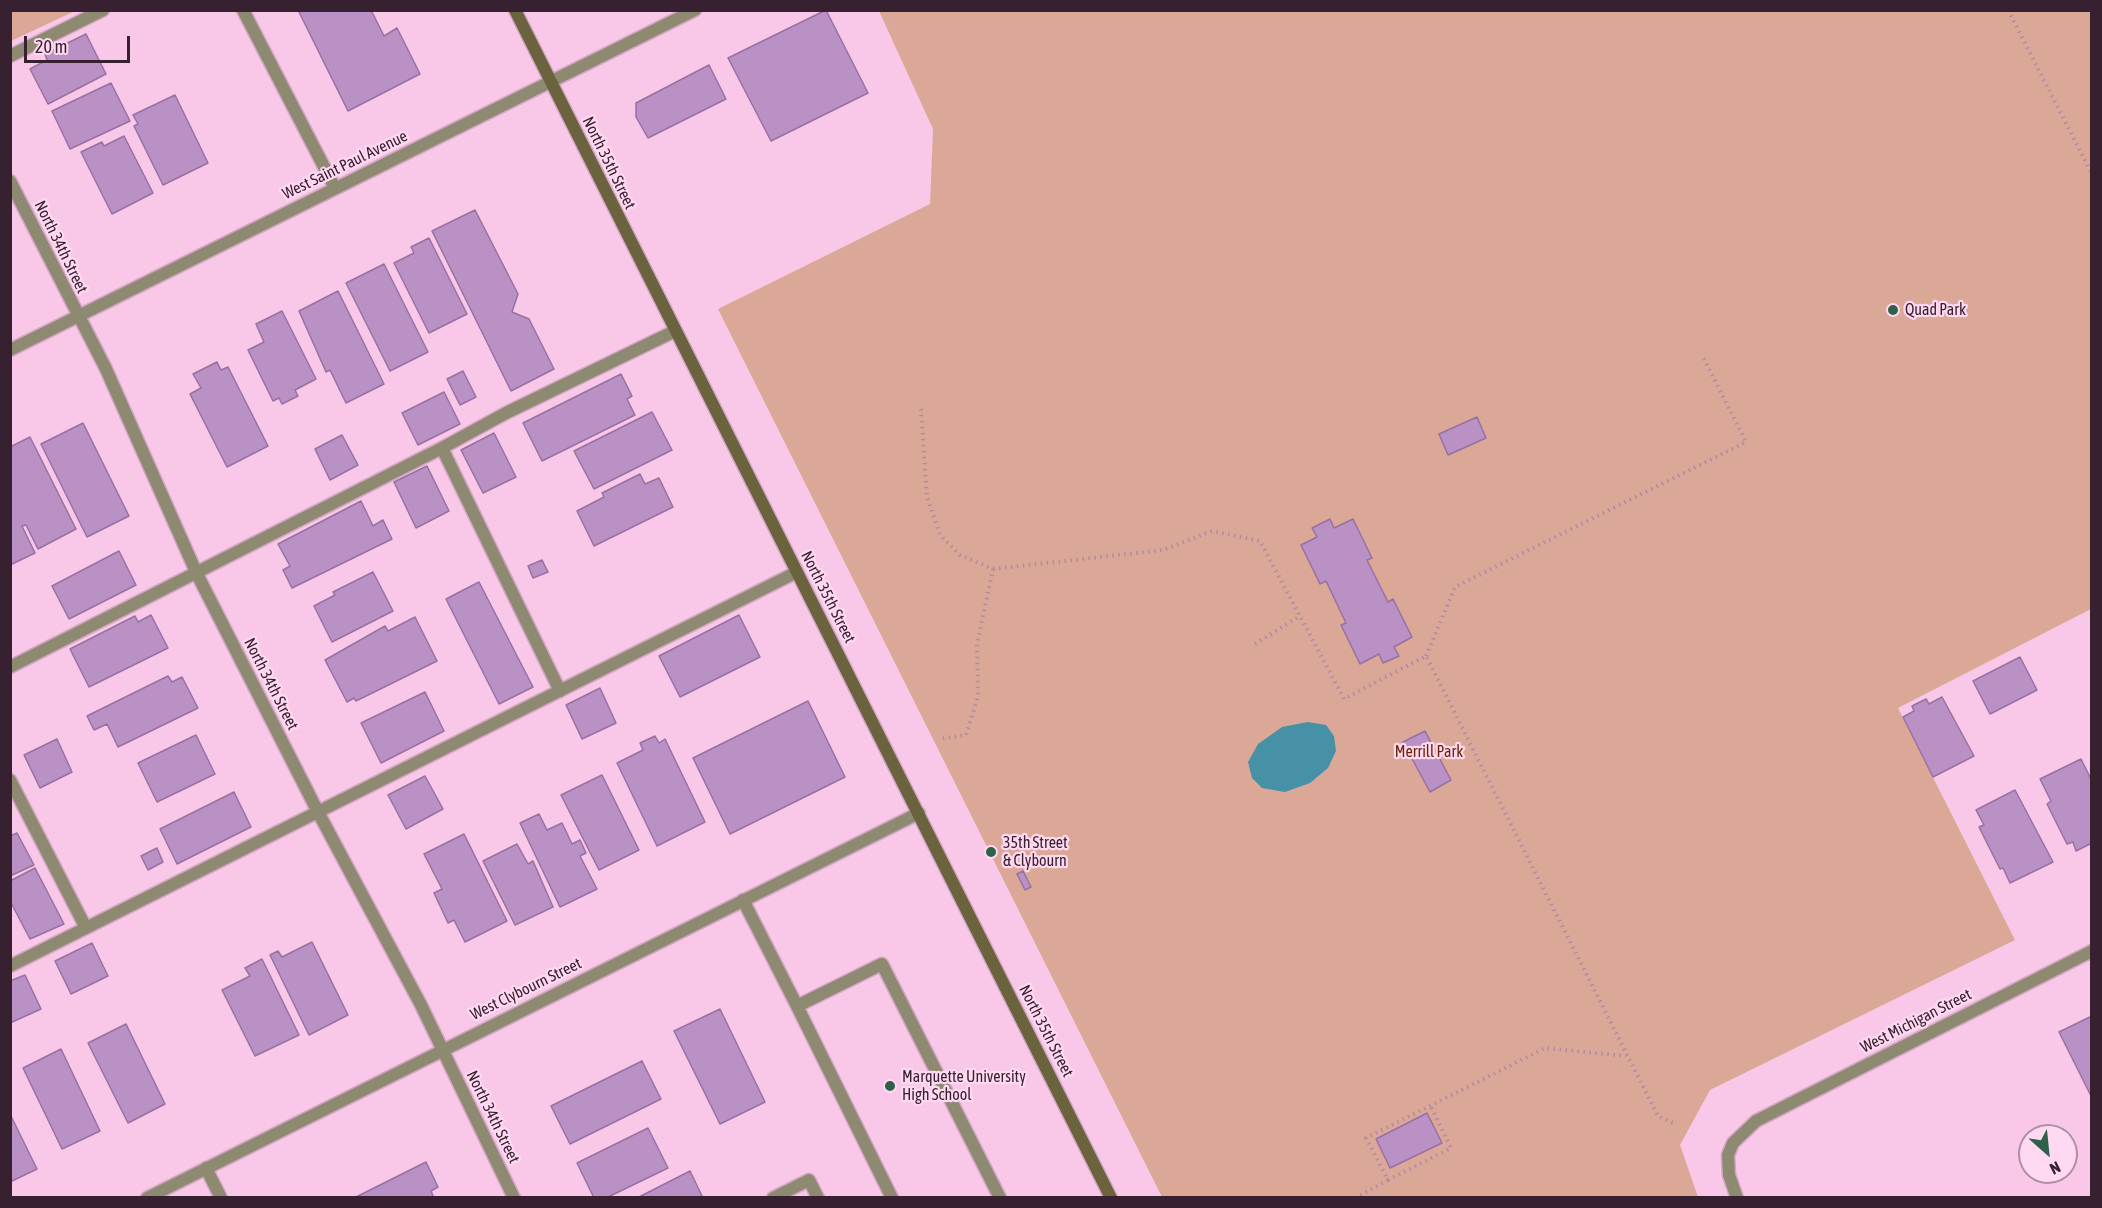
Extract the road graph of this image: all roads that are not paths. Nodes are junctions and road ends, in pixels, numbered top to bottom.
1 (103, 10) edge
2 (243, 10) edge
3 (514, 10) edge
4 (695, 10) edge
5 (10, 56) edge
6 (550, 81) junction
7 (10, 181) edge
8 (335, 188) junction
9 (78, 317) junction
10 (675, 331) junction
11 (10, 350) edge
12 (442, 448) junction
13 (796, 572) junction
14 (197, 574) junction
15 (10, 667) edge
16 (560, 690) junction
17 (10, 780) edge
18 (318, 812) junction
19 (919, 813) junction
20 (743, 900) junction
21 (86, 928) junction
22 (2091, 951) edge
23 (10, 966) edge
24 (797, 1006) junction
25 (442, 1050) junction
26 (206, 1168) junction
27 (147, 1197) edge
28 (221, 1197) edge
29 (514, 1197) edge
30 (773, 1197) edge
31 (818, 1197) edge
32 (892, 1197) edge
33 (1000, 1197) edge
34 (1111, 1197) edge
35 (1737, 1197) edge

1 - 5 street
2 - 8 street
3 - 6 main road, North 35th Street
4 - 6 street, West Saint Paul Avenue
6 - 8 street, West Saint Paul Avenue
6 - 10 main road, North 35th Street
7 - 9 street, North 34th Street
8 - 9 street, West Saint Paul Avenue
9 - 11 street, West Saint Paul Avenue
9 - 14 street, North 34th Street
10 - 12 street
10 - 13 main road, North 35th Street
12 - 14 street
12 - 16 street
13 - 16 street
13 - 19 main road, North 35th Street
14 - 15 street
14 - 18 street, North 34th Street
16 - 18 street
17 - 21 street
18 - 21 street
18 - 25 street, North 34th Street
19 - 20 street, West Clybourn Street
19 - 34 main road, North 35th Street
20 - 24 street
20 - 25 street, West Clybourn Street
21 - 23 street
22 - 35 street, West Michigan Street
24 - 32 street
24 - 33 street
25 - 26 street, West Clybourn Street
25 - 29 street, North 34th Street
26 - 27 street, West Clybourn Street
26 - 28 street
30 - 31 street

